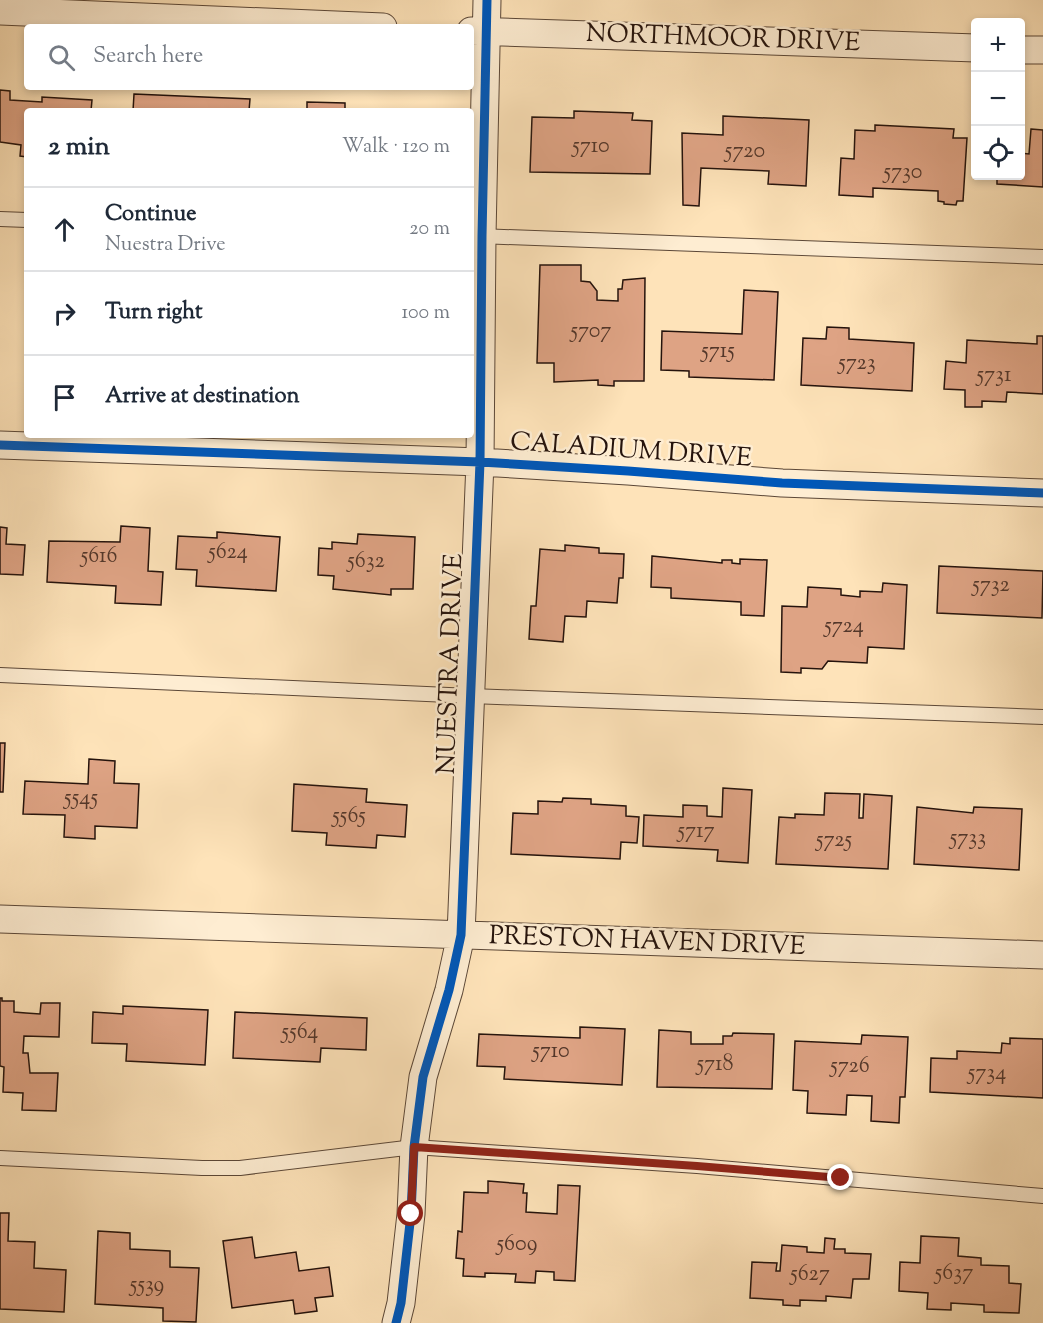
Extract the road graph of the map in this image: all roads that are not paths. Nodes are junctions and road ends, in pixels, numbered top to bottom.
1 (487, 0) edge
2 (0, 11) edge
3 (311, 24) edge
4 (478, 31) edge
5 (971, 48) edge
6 (1025, 50) edge
7 (1043, 50) edge
8 (0, 219) edge
9 (24, 220) edge
10 (476, 236) edge
11 (1043, 257) edge
12 (0, 445) edge
13 (480, 462) junction
14 (1043, 493) edge
15 (0, 675) edge
16 (471, 696) junction
17 (1043, 717) edge
18 (0, 919) edge
19 (461, 935) junction
20 (1043, 955) edge
21 (414, 1147) junction
22 (0, 1158) edge
23 (1043, 1196) edge
24 (396, 1323) edge

1 - 4 street, NUESTRA DRIVE
2 - 3 street
4 - 5 street, NORTHMOOR DRIVE
4 - 10 street, NUESTRA DRIVE
6 - 7 street
8 - 9 lane
10 - 11 lane
10 - 13 street, NUESTRA DRIVE
12 - 13 street, CALADIUM DRIVE
13 - 14 street, CALADIUM DRIVE
13 - 16 street, NUESTRA DRIVE
15 - 16 lane
16 - 17 lane
16 - 19 street, NUESTRA DRIVE
18 - 19 street, PRESTON HAVEN DRIVE
19 - 20 street, PRESTON HAVEN DRIVE
19 - 21 street, NUESTRA DRIVE
21 - 22 lane
21 - 23 lane
21 - 24 street, NUESTRA DRIVE

